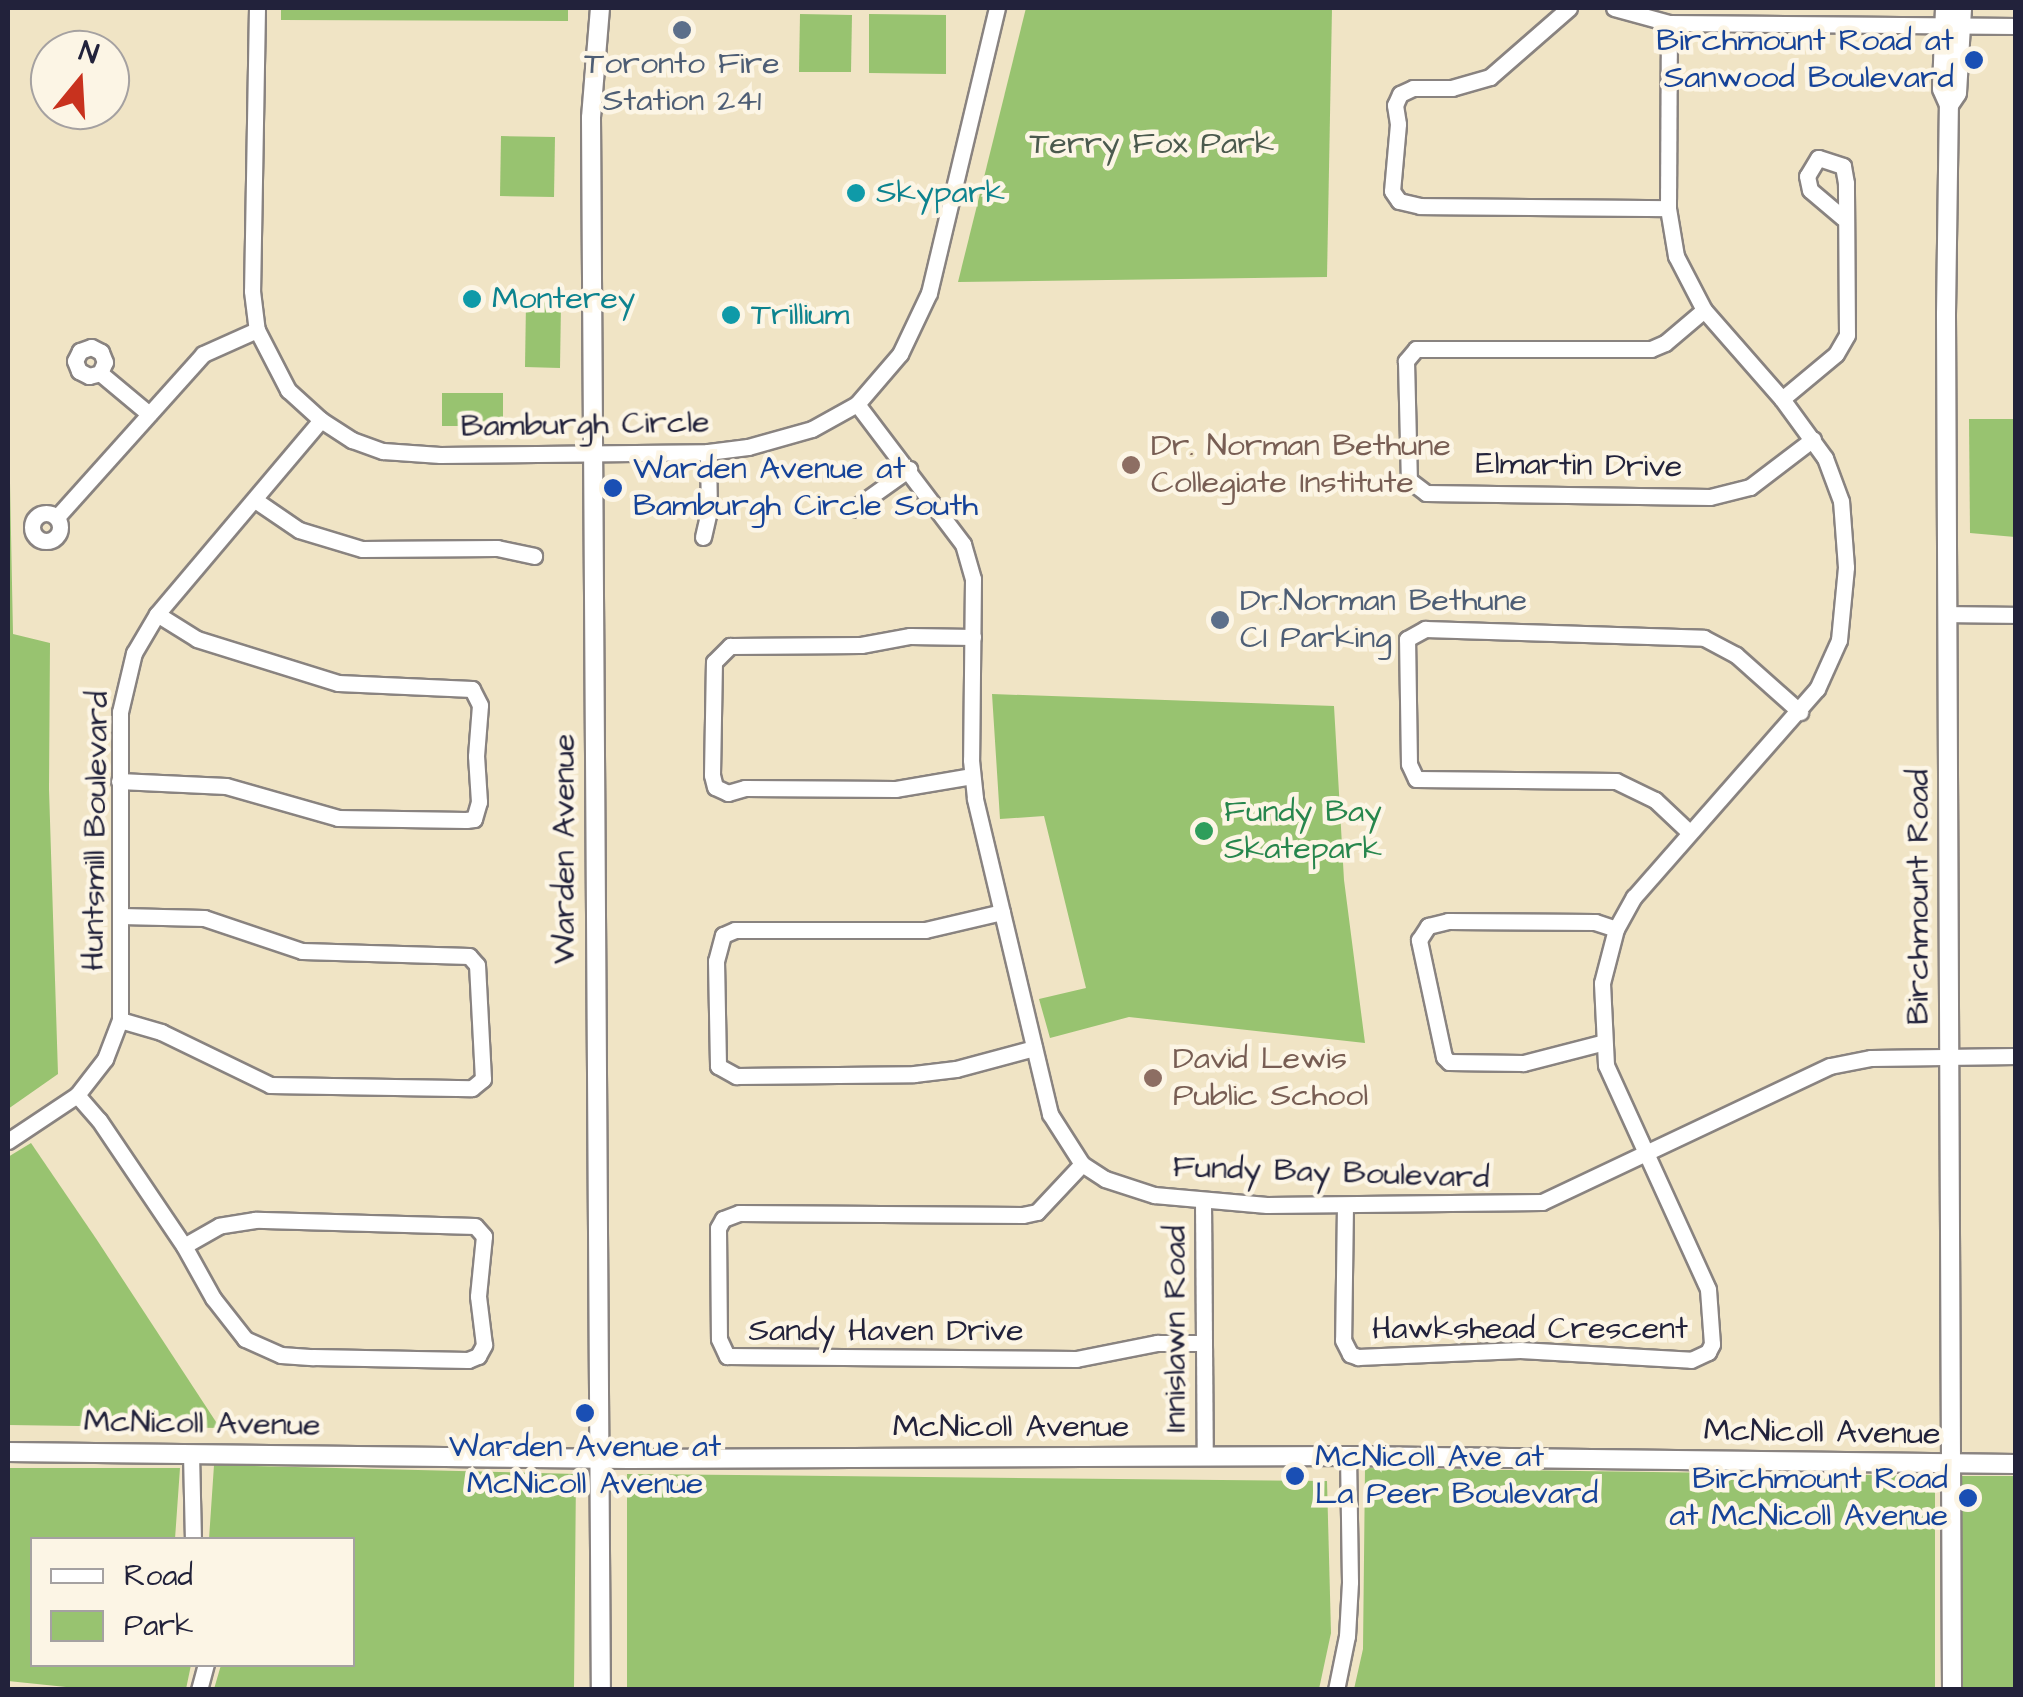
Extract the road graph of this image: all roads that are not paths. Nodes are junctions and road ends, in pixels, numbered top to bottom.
1 (257, 8) edge
2 (600, 8) edge
3 (997, 8) edge
4 (1569, 8) edge
5 (1614, 8) edge
6 (1952, 16) edge
7 (1669, 23) junction
8 (2016, 26) edge
9 (1668, 208) junction
10 (1843, 218) dead end
11 (1704, 310) junction
12 (257, 330) junction
13 (100, 373) dead end
14 (1782, 399) junction
15 (857, 404) junction
16 (149, 414) junction
17 (321, 420) junction
18 (1814, 438) junction
19 (708, 452) junction
20 (592, 453) junction
21 (909, 469) junction
22 (255, 500) junction
23 (852, 509) dead end
24 (57, 517) dead end
25 (702, 537) dead end
26 (534, 556) dead end
27 (157, 614) junction
28 (1948, 614) junction
29 (2016, 615) edge
30 (973, 637) junction
31 (1800, 712) junction
32 (972, 776) junction
33 (120, 781) junction
34 (1688, 832) junction
35 (1002, 912) junction
36 (121, 916) junction
37 (1616, 929) junction
38 (120, 1020) junction
39 (1602, 1042) junction
40 (1034, 1048) junction
41 (2016, 1056) edge
42 (1950, 1057) junction
43 (77, 1095) junction
44 (8, 1141) edge
45 (1646, 1156) junction
46 (1082, 1164) junction
47 (1203, 1200) junction
48 (1346, 1206) junction
49 (184, 1246) junction
50 (1204, 1343) junction
51 (8, 1452) edge
52 (192, 1453) junction
53 (1204, 1456) junction
54 (1348, 1456) junction
55 (600, 1458) junction
56 (2016, 1464) edge
57 (1952, 1465) junction
58 (193, 1537) edge
59 (601, 1690) edge
60 (1336, 1690) edge
61 (1952, 1690) edge

1 - 12 street, Bamburgh Circle
2 - 20 main road, Warden Avenue
3 - 15 street, Bamburgh Circle
4 - 9 street
5 - 7 street
6 - 7 street
6 - 8 street
6 - 28 main road, Birchmount Road
7 - 9 street
9 - 11 street
10 - 14 street
11 - 14 street
11 - 18 street, Elmartin Drive
12 - 16 street
12 - 17 street, Bamburgh Circle
13 - 16 street
14 - 18 street
15 - 19 street, Bamburgh Circle
15 - 21 street
16 - 24 street
17 - 20 street, Bamburgh Circle
17 - 22 street, Huntsmill Boulevard
18 - 31 street
19 - 20 street, Bamburgh Circle
19 - 25 street
20 - 55 main road, Warden Avenue
21 - 23 street
21 - 30 street
22 - 26 street
22 - 27 street, Huntsmill Boulevard
27 - 33 street, Huntsmill Boulevard
27 - 33 street
28 - 29 street
28 - 42 main road, Birchmount Road
30 - 32 street
30 - 32 street
31 - 34 street
31 - 34 street
32 - 35 street
33 - 36 street, Huntsmill Boulevard
34 - 37 street
35 - 40 street
35 - 40 street
36 - 38 street, Huntsmill Boulevard
36 - 38 street
37 - 39 street
37 - 39 street
38 - 43 street, Huntsmill Boulevard
39 - 45 street
40 - 46 street
41 - 42 street, Fundy Bay Boulevard
42 - 45 street, Fundy Bay Boulevard
42 - 57 main road, Birchmount Road
43 - 44 street, Huntsmill Boulevard
43 - 49 street
45 - 48 street, Fundy Bay Boulevard
45 - 48 street, Hawkshead Crescent
46 - 47 street, Fundy Bay Boulevard
46 - 50 street, Sandy Haven Drive
47 - 48 street, Fundy Bay Boulevard
47 - 50 street, Innislawn Road
49 - 49 street
50 - 53 street, Innislawn Road
51 - 52 main road, McNicoll Avenue
52 - 55 main road, McNicoll Avenue
52 - 58 street
53 - 54 main road, McNicoll Avenue
53 - 55 main road, McNicoll Avenue
54 - 57 main road, McNicoll Avenue
54 - 60 street
55 - 59 main road, Warden Avenue
56 - 57 main road, McNicoll Avenue
57 - 61 main road, Birchmount Road

